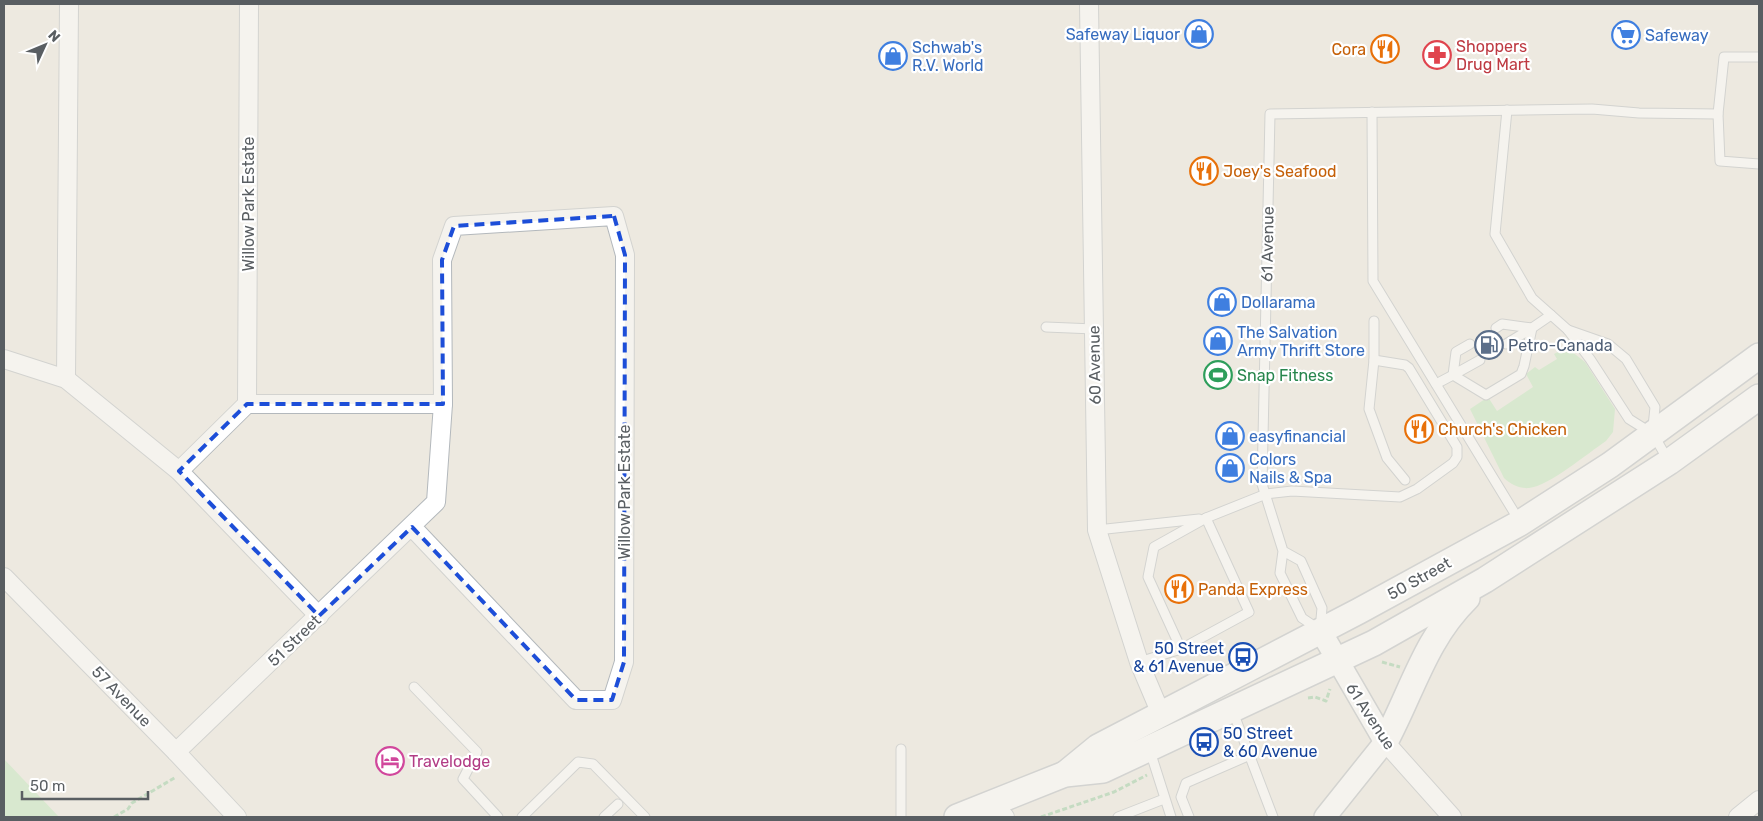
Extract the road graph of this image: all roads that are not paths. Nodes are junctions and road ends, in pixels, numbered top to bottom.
1 (69, 4) edge
2 (249, 4) edge
3 (1089, 4) edge
4 (1759, 57) edge
5 (1507, 110) junction
6 (1372, 112) junction
7 (1718, 114) junction
8 (1759, 164) edge
9 (1551, 315) junction
10 (1374, 321) dead end
11 (1046, 327) dead end
12 (1496, 328) dead end
13 (1532, 328) junction
14 (1094, 329) junction
15 (1568, 330) junction
16 (1470, 344) dead end
17 (1506, 344) dead end
18 (1759, 356) edge
19 (4, 359) edge
20 (1374, 360) junction
21 (1480, 360) dead end
22 (1453, 375) junction
23 (66, 379) junction
24 (1436, 384) junction
25 (1758, 398) edge
26 (247, 404) junction
27 (443, 404) junction
28 (1653, 434) junction
29 (1669, 462) junction
30 (179, 471) junction
31 (1405, 480) dead end
32 (1266, 494) junction
33 (1206, 518) junction
34 (1520, 523) junction
35 (412, 527) junction
36 (1096, 530) junction
37 (1284, 551) junction
38 (4, 577) edge
39 (1484, 580) junction
40 (319, 616) junction
41 (1320, 630) junction
42 (1181, 649) junction
43 (1337, 661) junction
44 (1139, 662) junction
45 (414, 686) dead end
46 (1232, 709) junction
47 (1161, 714) junction
48 (1385, 742) junction
49 (1150, 748) junction
50 (901, 749) dead end
51 (176, 752) junction
52 (1250, 755) junction
53 (1065, 774) junction
54 (1164, 799) junction
55 (1759, 800) edge
56 (618, 804) dead end
57 (999, 810) edge
58 (237, 817) edge
59 (498, 817) edge
60 (522, 817) edge
61 (604, 817) edge
62 (645, 817) edge
63 (901, 817) edge
64 (957, 817) edge
65 (1118, 817) edge
66 (1171, 817) edge
67 (1189, 817) edge
68 (1273, 817) edge
69 (1325, 817) edge
70 (1452, 817) edge
71 (1738, 817) edge

1 - 23 street
2 - 26 street, Willow Park Estate
3 - 14 street, 60 Avenue
4 - 7 lane
5 - 6 lane
5 - 7 lane
5 - 9 lane
6 - 24 lane
6 - 32 lane, 61 Avenue
7 - 8 lane
9 - 13 lane
9 - 15 lane
10 - 20 lane
11 - 14 lane
12 - 13 lane
13 - 17 lane
13 - 22 lane
14 - 36 street, 60 Avenue
15 - 28 lane
15 - 28 lane
16 - 22 lane
18 - 28 main road, 50 Street
19 - 23 street
20 - 31 lane
20 - 32 lane
21 - 22 lane
22 - 24 lane
23 - 30 street
24 - 34 lane
25 - 29 main road, 50 Street
26 - 27 street
26 - 30 street
27 - 35 street, Willow Park Estate
27 - 35 street, Willow Park Estate
28 - 29 lane
28 - 34 main road, 50 Street
29 - 39 main road, 50 Street
30 - 40 street
32 - 33 lane
32 - 37 lane, 61 Avenue
33 - 36 lane
33 - 42 lane
33 - 42 lane
34 - 41 main road, 50 Street
35 - 40 street, 51 Street
36 - 44 street, 60 Avenue
37 - 41 lane
37 - 41 lane, 61 Avenue
38 - 51 street, 57 Avenue
39 - 43 main road, 50 Street
39 - 48 main road
40 - 51 street, 51 Street
41 - 43 street, 61 Avenue
41 - 47 main road, 50 Street
42 - 44 lane
43 - 46 main road, 50 Street
43 - 48 street, 61 Avenue
44 - 47 street, 60 Avenue
45 - 59 lane
46 - 49 main road, 50 Street
46 - 52 lane
47 - 53 main road, 50 Street
48 - 69 street
48 - 70 street, 61 Avenue
49 - 53 main road, 50 Street
49 - 54 lane
50 - 63 lane
51 - 58 street, 57 Avenue
52 - 67 lane
52 - 68 lane
53 - 57 main road, 50 Street
54 - 65 lane
54 - 66 lane
55 - 71 street
56 - 61 lane
57 - 64 main road, 50 Street
60 - 62 lane

